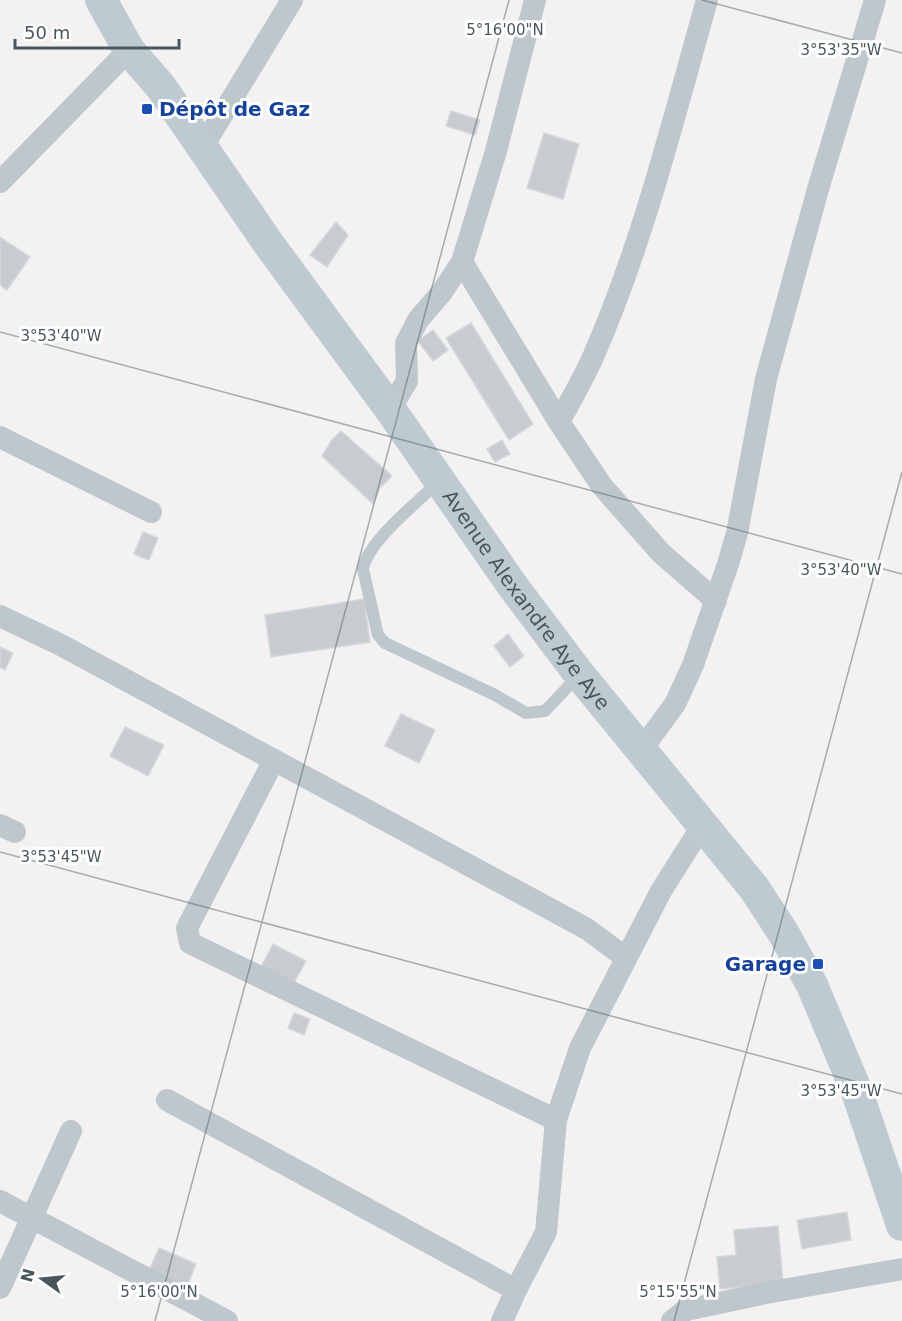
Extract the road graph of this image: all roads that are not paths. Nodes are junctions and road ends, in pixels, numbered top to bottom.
1 (101, 0) edge
2 (292, 0) edge
3 (535, 0) edge
4 (706, 0) edge
5 (875, 0) edge
6 (129, 50) junction
7 (202, 148) junction
8 (0, 182) edge
9 (462, 262) junction
10 (390, 409) junction
11 (560, 422) junction
12 (0, 437) edge
13 (440, 481) junction
14 (151, 512) dead end
15 (716, 601) junction
16 (0, 616) edge
17 (579, 674) junction
18 (642, 749) junction
19 (274, 760) junction
20 (702, 826) junction
21 (626, 958) junction
22 (167, 1100) dead end
23 (556, 1120) junction
24 (71, 1131) dead end
25 (0, 1202) edge
26 (32, 1217) junction
27 (902, 1224) edge
28 (902, 1269) edge
29 (0, 1288) edge
30 (516, 1290) junction
31 (227, 1321) edge
32 (502, 1321) edge
33 (672, 1321) edge

1 - 6 street, Avenue Alexandre Aye Aye
2 - 7 street
3 - 9 street
4 - 11 street
5 - 15 street
6 - 7 street, Avenue Alexandre Aye Aye
6 - 8 street
7 - 10 street, Avenue Alexandre Aye Aye
9 - 10 street
9 - 11 street
10 - 13 street, Avenue Alexandre Aye Aye
11 - 15 street
12 - 14 street
13 - 17 street, Avenue Alexandre Aye Aye
13 - 17 lane
15 - 18 street
16 - 19 street
17 - 18 street, Avenue Alexandre Aye Aye
18 - 20 street, Avenue Alexandre Aye Aye
19 - 21 street
19 - 23 street
20 - 21 street
20 - 27 street, Avenue Alexandre Aye Aye
21 - 23 street
22 - 30 street
23 - 30 street
24 - 26 street
25 - 26 street
26 - 29 street
26 - 31 street
28 - 33 street
30 - 32 street

